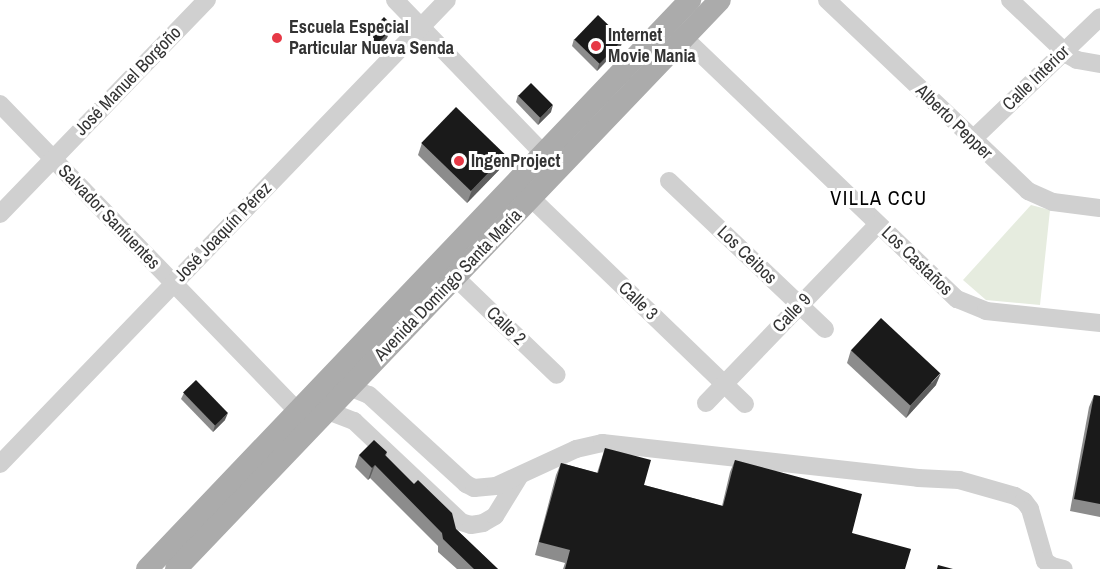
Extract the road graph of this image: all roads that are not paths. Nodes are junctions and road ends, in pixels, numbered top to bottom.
1 (207, 0) edge
2 (395, 0) edge
3 (447, 0) edge
4 (690, 0) edge
5 (720, 0) edge
6 (1010, 0) edge
7 (830, 1) edge
8 (1100, 17) edge
9 (667, 22) junction
10 (421, 27) junction
11 (683, 38) junction
12 (1063, 51) junction
13 (1100, 64) edge
14 (0, 104) edge
15 (973, 139) junction
16 (542, 152) junction
17 (53, 159) junction
18 (669, 181) dead end
19 (531, 198) junction
20 (1100, 208) edge
21 (0, 214) edge
22 (878, 224) junction
23 (455, 277) junction
24 (174, 284) junction
25 (799, 305) junction
26 (1100, 322) edge
27 (825, 329) dead end
28 (557, 375) dead end
29 (324, 382) junction
30 (724, 384) junction
31 (352, 386) junction
32 (706, 403) dead end
33 (745, 404) dead end
34 (297, 410) junction
35 (328, 411) junction
36 (0, 464) edge
37 (519, 477) junction
38 (147, 569) edge
39 (176, 569) edge
40 (1064, 569) edge

1 - 17 street, José Manuel Borgoño
2 - 10 street
3 - 10 street, José Joaquín Pérez
4 - 9 main road, Avenida Domingo Santa María
5 - 11 main road, Avenida Domingo Santa María
6 - 12 street
7 - 15 street, Alberto Pepper
8 - 12 street, Calle Interior
9 - 11 street, Los Castaños
9 - 16 main road, Avenida Domingo Santa María
10 - 16 street
10 - 24 street, José Joaquín Pérez
11 - 19 main road, Avenida Domingo Santa María
11 - 22 street, Los Castaños
12 - 13 street
12 - 15 street, Calle Interior
14 - 17 street, Salvador Sanfuentes
15 - 20 street, Alberto Pepper
16 - 29 main road, Avenida Domingo Santa María
17 - 21 street, José Manuel Borgoño
17 - 24 street, Salvador Sanfuentes
18 - 25 street, Los Ceibos
19 - 23 main road, Avenida Domingo Santa María
19 - 30 street, Calle 3
22 - 25 street, Calle 9
22 - 26 street, Los Castaños
23 - 28 street, Calle 2
23 - 31 main road, Avenida Domingo Santa María
24 - 34 street, Salvador Sanfuentes
24 - 36 street, José Joaquín Pérez
25 - 27 street, Los Ceibos
25 - 30 street, Calle 9
29 - 31 street
29 - 34 main road, Avenida Domingo Santa María
30 - 32 street, Calle 9
30 - 33 street, Calle 3
31 - 35 main road, Avenida Domingo Santa María
31 - 37 street
34 - 35 street
34 - 38 main road, Avenida Domingo Santa María
35 - 37 street
35 - 39 main road, Avenida Domingo Santa María
37 - 40 street

